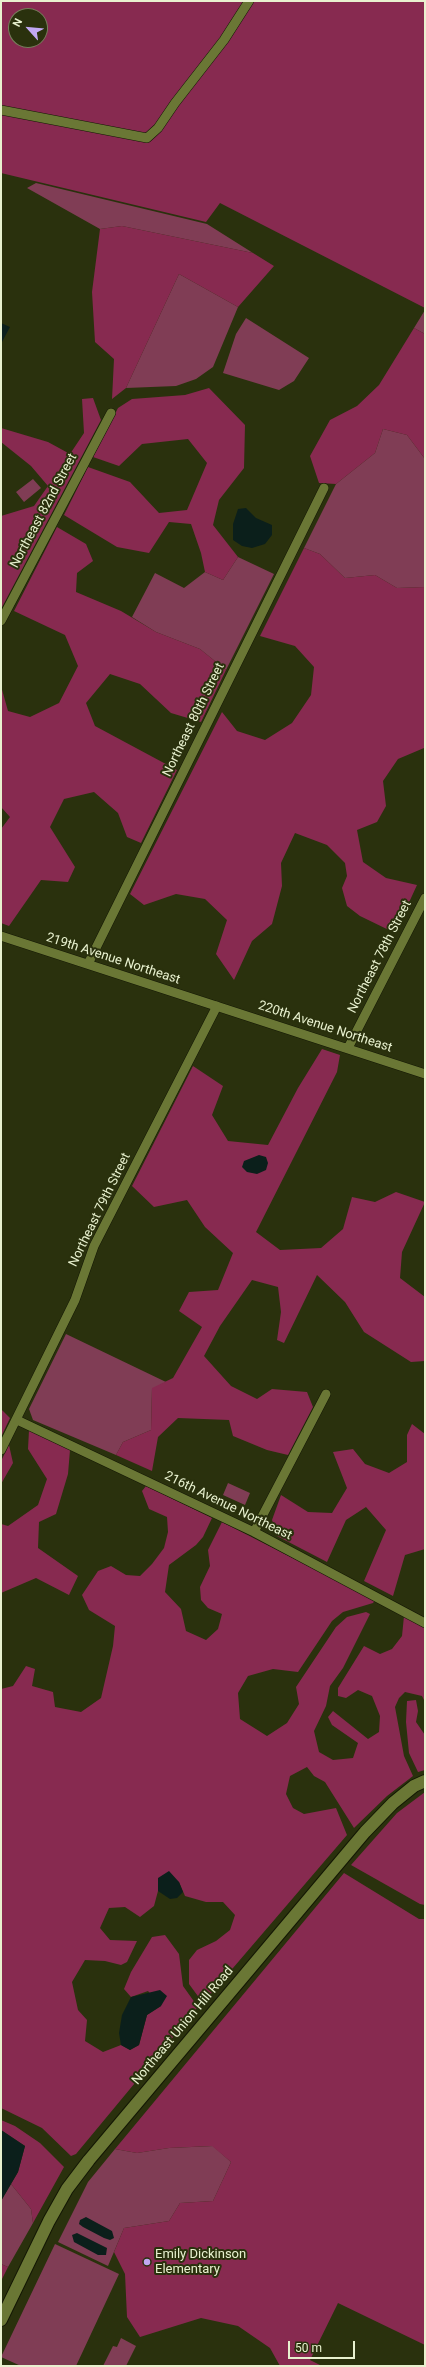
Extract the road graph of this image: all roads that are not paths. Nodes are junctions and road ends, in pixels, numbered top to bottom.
1 (249, 1) edge
2 (2, 113) edge
3 (111, 413) dead end
4 (324, 488) dead end
5 (1, 621) edge
6 (425, 898) edge
7 (1, 936) edge
8 (88, 964) junction
9 (217, 1006) junction
10 (348, 1048) junction
11 (425, 1074) edge
12 (326, 1394) dead end
13 (16, 1420) junction
14 (1, 1450) edge
15 (254, 1532) junction
16 (425, 1622) edge
17 (425, 1780) edge
18 (1, 2320) edge

1 - 2 street
3 - 5 street, Northeast 82nd Street
4 - 8 street, Northeast 80th Street
6 - 10 street, Northeast 78th Street
7 - 8 street, 219th Avenue Northeast
8 - 9 street, 219th Avenue Northeast
9 - 10 street, 220th Avenue Northeast
9 - 13 street, Northeast 79th Street
10 - 11 street, 220th Avenue Northeast
12 - 15 street
13 - 14 street, Northeast 79th Street
13 - 15 street, 216th Avenue Northeast
15 - 16 street, 216th Avenue Northeast
17 - 18 street, Northeast Union Hill Road

